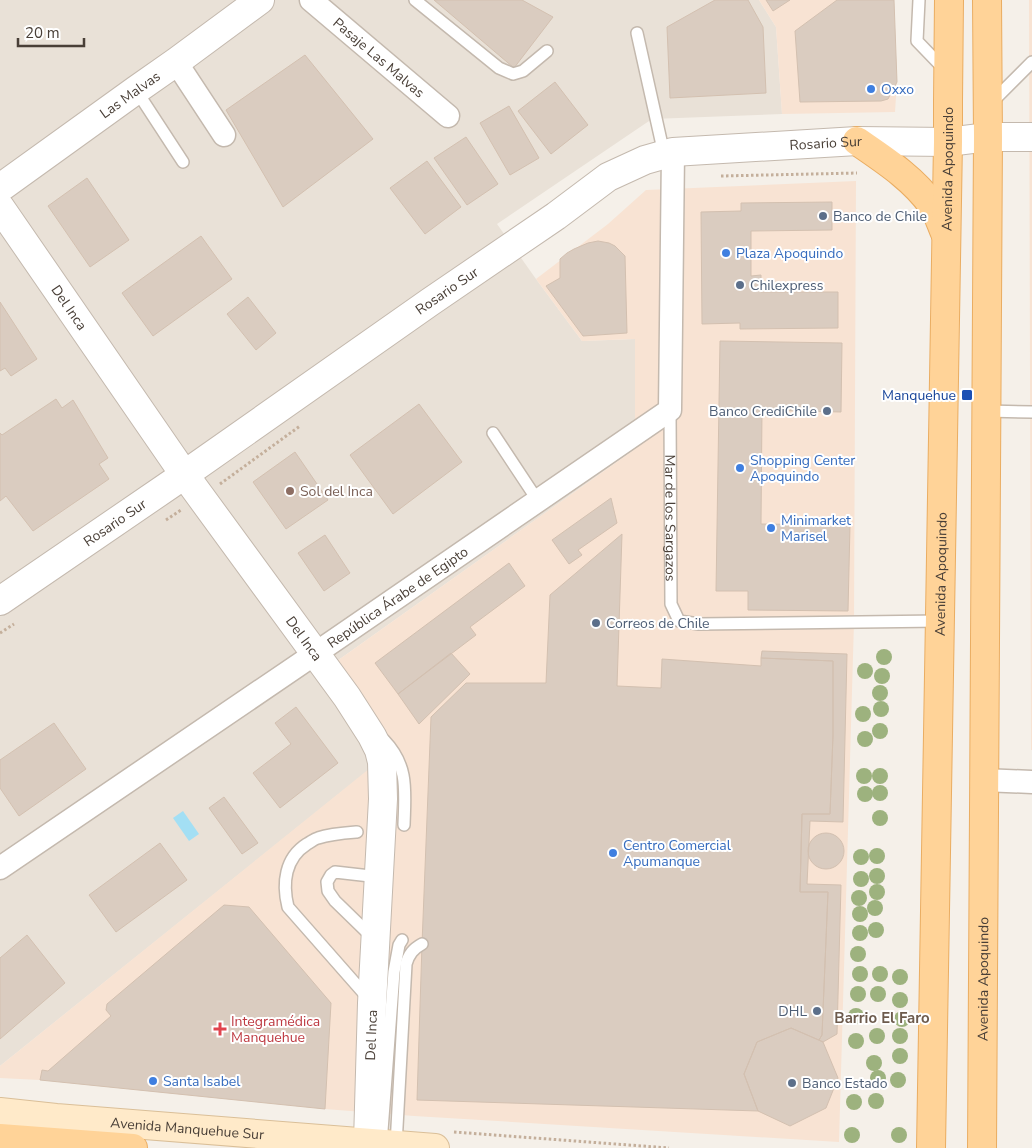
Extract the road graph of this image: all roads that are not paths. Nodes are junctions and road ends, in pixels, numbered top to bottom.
1 (260, 0) edge
2 (311, 0) edge
3 (415, 0) edge
4 (919, 0) edge
5 (949, 0) edge
6 (987, 0) edge
7 (637, 33) dead end
8 (547, 51) dead end
9 (176, 62) junction
10 (1032, 62) edge
11 (948, 73) junction
12 (136, 90) junction
13 (988, 106) junction
14 (448, 116) dead end
15 (224, 135) dead end
16 (1032, 137) edge
17 (988, 138) junction
18 (857, 141) junction
19 (948, 142) junction
20 (669, 153) junction
21 (183, 162) dead end
22 (0, 188) edge
23 (0, 207) edge
24 (947, 236) junction
25 (670, 410) junction
26 (986, 411) junction
27 (1032, 412) edge
28 (493, 433) dead end
29 (184, 474) junction
30 (538, 501) junction
31 (0, 601) edge
32 (940, 620) junction
33 (315, 654) junction
34 (347, 697) junction
35 (983, 780) junction
36 (1032, 782) edge
37 (404, 825) dead end
38 (357, 832) dead end
39 (0, 868) edge
40 (379, 877) junction
41 (389, 940) junction
42 (422, 944) dead end
43 (372, 1003) junction
44 (0, 1112) edge
45 (0, 1138) edge
46 (382, 1143) junction
47 (133, 1148) edge
48 (435, 1148) edge
49 (931, 1148) edge
50 (982, 1148) edge

1 - 9 street, Las Malvas
2 - 14 street, Pasaje Las Malvas
3 - 8 lane
4 - 11 lane
5 - 11 main road, Avenida Apoquindo
6 - 13 main road, Avenida Apoquindo
7 - 20 lane
9 - 12 street, Las Malvas
9 - 15 street
10 - 13 lane
11 - 19 main road, Avenida Apoquindo
12 - 21 lane
12 - 22 street, Las Malvas
13 - 17 main road, Avenida Apoquindo
16 - 17 street, Rosario Sur
17 - 19 street, Rosario Sur
17 - 26 main road, Avenida Apoquindo
18 - 19 street, Rosario Sur
18 - 20 street, Rosario Sur
18 - 24 main road
19 - 24 main road, Avenida Apoquindo
20 - 25 street, Mar de los Sargazos
20 - 29 street, Rosario Sur
23 - 29 street, Del Inca
24 - 32 main road, Avenida Apoquindo
25 - 30 street, República Árabe de Egipto
25 - 32 lane, Mar de los Sargazos
26 - 27 lane
26 - 35 main road, Avenida Apoquindo
28 - 30 lane
29 - 31 street, Rosario Sur
29 - 33 street, Del Inca
30 - 33 street, República Árabe de Egipto
32 - 49 main road, Avenida Apoquindo
33 - 34 street, Del Inca
33 - 39 street, República Árabe de Egipto
34 - 37 lane
34 - 40 street, Del Inca
35 - 36 street
35 - 50 main road, Avenida Apoquindo
38 - 43 lane
40 - 41 street, Del Inca
40 - 41 lane
41 - 43 street, Del Inca
41 - 46 lane
42 - 46 lane
43 - 46 street, Del Inca
44 - 46 main road, Avenida Manquehue Sur
45 - 47 main road, Avenida Manquehue Sur
46 - 48 main road, Avenida Manquehue Sur

